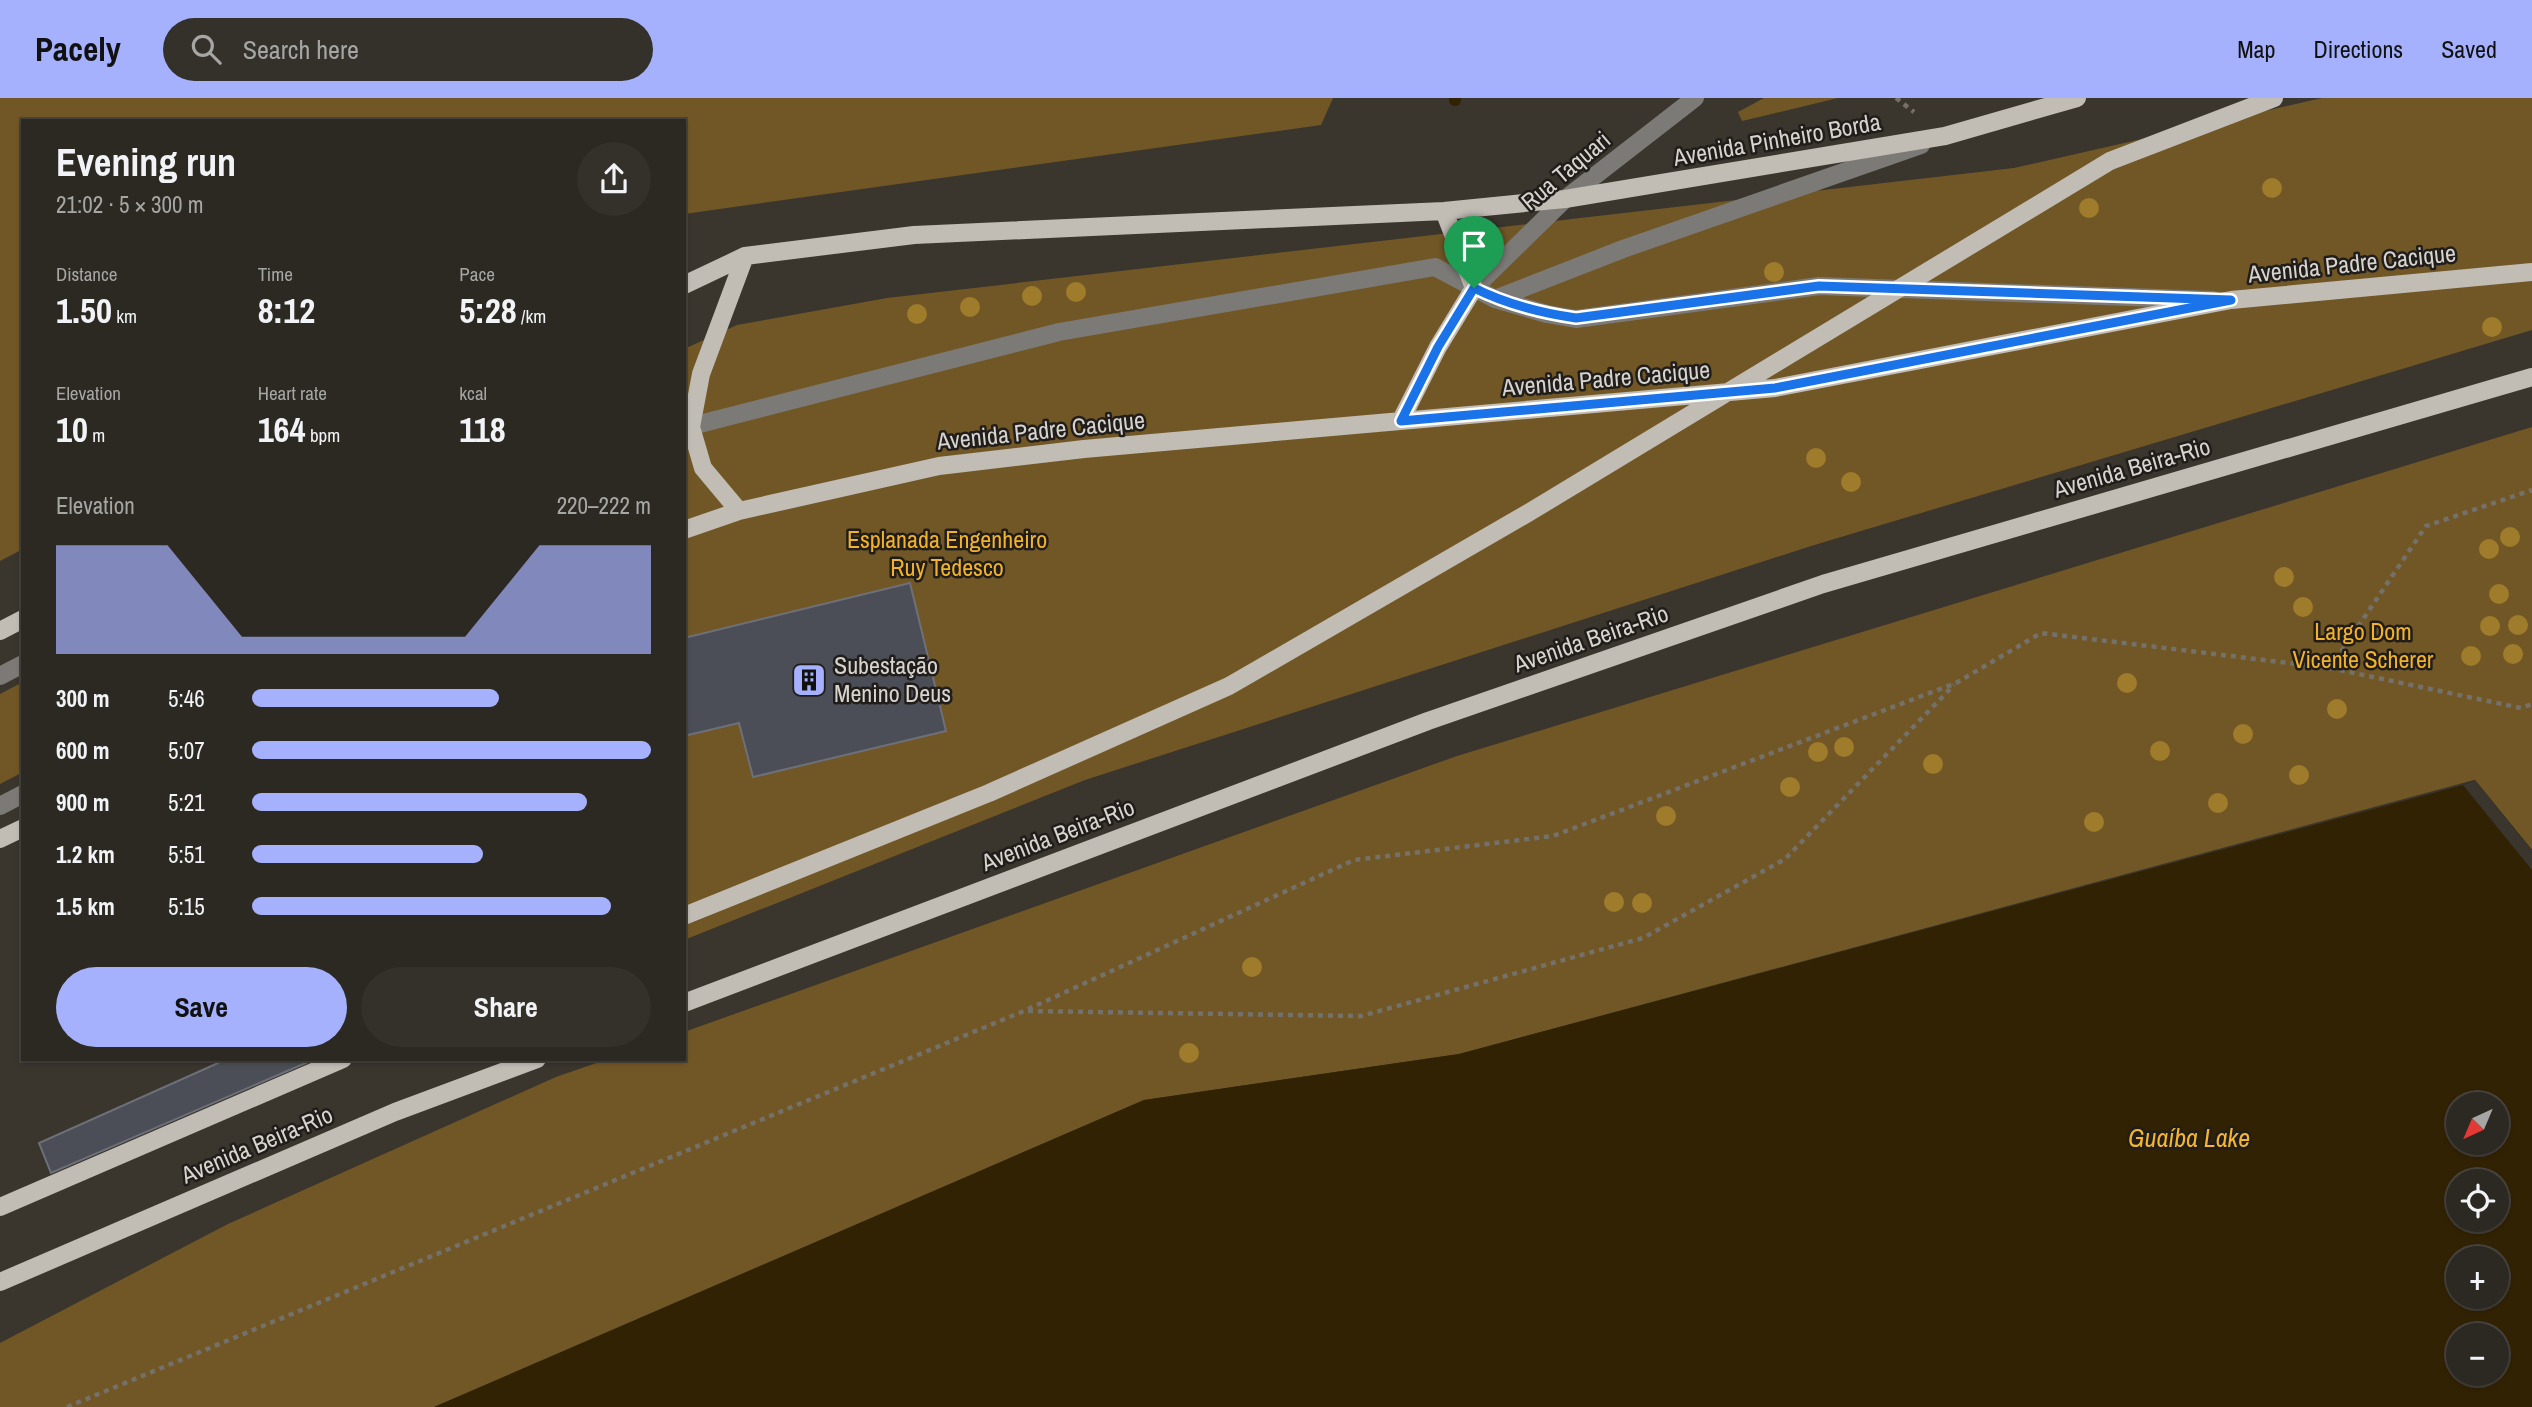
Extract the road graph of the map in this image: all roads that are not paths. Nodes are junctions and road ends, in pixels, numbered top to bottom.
1 (1695, 98) edge
2 (2077, 98) edge
3 (2274, 98) edge
4 (1945, 136) junction
5 (1565, 200) junction
6 (1444, 211) junction
7 (745, 256) junction
8 (2532, 272) edge
9 (686, 284) edge
10 (1474, 288) junction
11 (1495, 299) junction
12 (2231, 300) junction
13 (2532, 377) edge
14 (1401, 421) junction
15 (686, 429) edge
16 (739, 511) junction
17 (686, 529) edge
18 (21, 620) edge
19 (0, 631) edge
20 (21, 665) edge
21 (0, 676) edge
22 (21, 795) edge
23 (0, 806) edge
24 (21, 829) edge
25 (0, 839) edge
26 (686, 915) edge
27 (686, 1002) edge
28 (338, 1061) edge
29 (532, 1061) edge
30 (0, 1207) edge
31 (0, 1282) edge

1 - 5 street, Rua Taquari
2 - 4 main road, Avenida Pinheiro Borda
3 - 26 main road
4 - 5 main road, Avenida Pinheiro Borda
4 - 11 street
5 - 6 main road
5 - 10 street, Rua Taquari
6 - 7 main road
6 - 10 main road
7 - 9 main road
7 - 15 main road
8 - 12 main road, Avenida Padre Cacique
10 - 11 street
10 - 14 main road
10 - 15 street
11 - 12 street
12 - 14 main road, Avenida Padre Cacique
13 - 27 main road, Avenida Beira-Rio
14 - 16 main road, Avenida Padre Cacique
15 - 16 main road
16 - 17 main road, Avenida Padre Cacique
18 - 19 main road
20 - 21 street
22 - 23 street
24 - 25 main road
28 - 30 main road, Avenida Beira-Rio
29 - 31 main road, Avenida Beira-Rio

